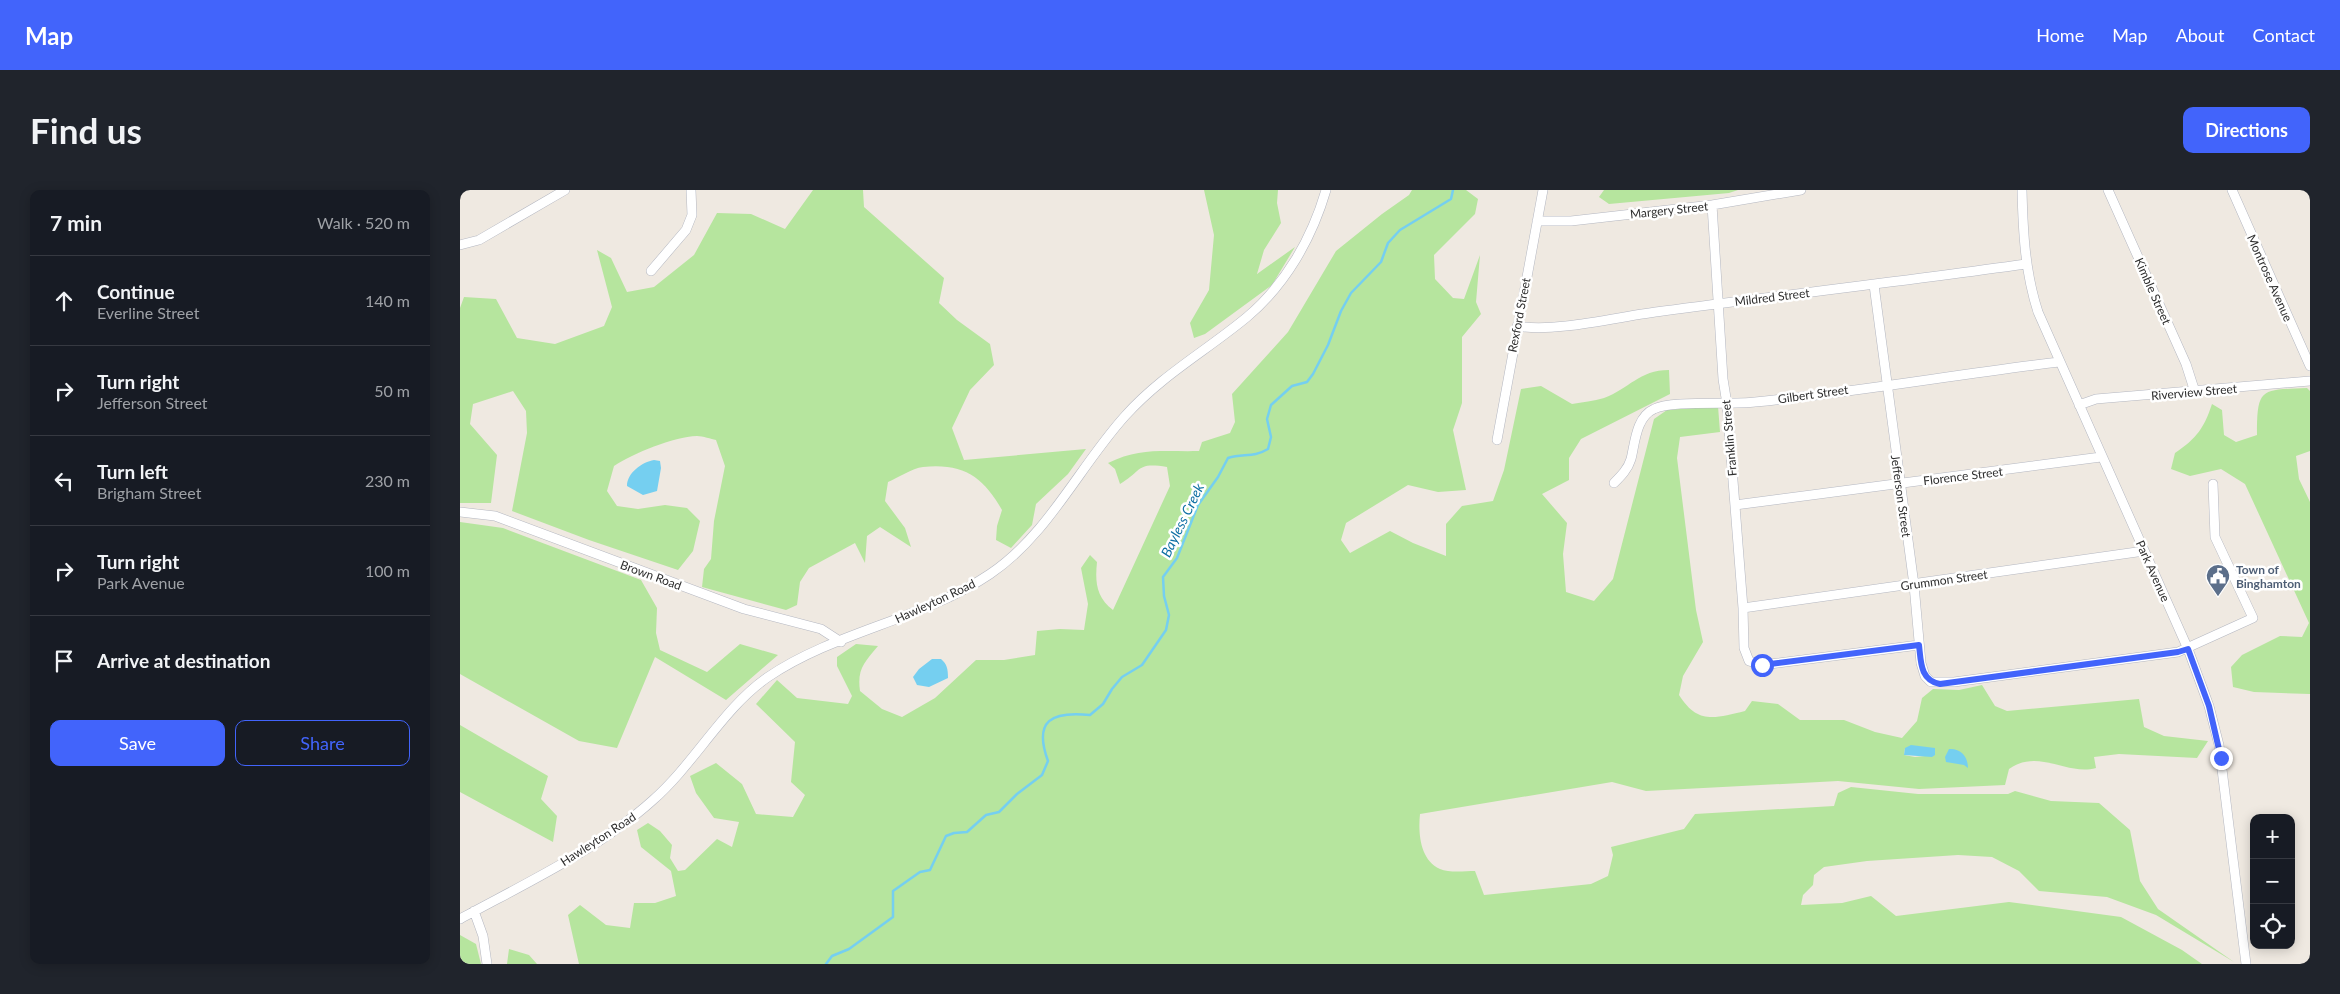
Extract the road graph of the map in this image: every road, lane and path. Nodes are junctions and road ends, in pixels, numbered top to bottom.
1 (565, 190) edge
2 (691, 190) edge
3 (1326, 190) edge
4 (1543, 190) edge
5 (1801, 190) edge
6 (2022, 190) edge
7 (2108, 190) edge
8 (2232, 190) edge
9 (1712, 206) junction
10 (1537, 221) junction
11 (460, 245) edge
12 (2026, 264) junction
13 (651, 271) dead end
14 (1874, 285) junction
15 (1718, 304) junction
16 (1517, 326) junction
17 (2059, 362) junction
18 (2310, 366) edge
19 (2310, 381) edge
20 (1886, 384) junction
21 (2195, 392) junction
22 (1727, 404) junction
23 (2079, 405) junction
24 (1497, 440) dead end
25 (2101, 457) junction
26 (1614, 484) dead end
27 (1899, 484) junction
28 (2213, 484) dead end
29 (1735, 505) junction
30 (460, 512) edge
31 (2144, 551) junction
32 (1914, 585) junction
33 (1743, 608) junction
34 (841, 642) junction
35 (1919, 645) junction
36 (2188, 649) junction
37 (474, 911) junction
38 (460, 919) edge
39 (486, 964) edge
40 (2246, 964) edge

1 - 11 street
2 - 13 street
3 - 34 street, Hawleyton Road
4 - 10 street, Rexford Street
5 - 9 street, Margery Street
6 - 12 street, Park Avenue
7 - 21 street, Kimble Street
8 - 18 street, Montrose Avenue
9 - 10 street, Margery Street
9 - 15 street, Franklin Street
10 - 16 street, Rexford Street
12 - 14 street, Mildred Street
12 - 17 street, Park Avenue
14 - 15 street, Mildred Street
14 - 20 street, Jefferson Street
15 - 16 street, Mildred Street
15 - 22 street, Franklin Street
16 - 24 street, Rexford Street
17 - 20 street, Gilbert Street
17 - 23 street, Park Avenue
19 - 21 street, Riverview Street
20 - 22 street, Gilbert Street
20 - 27 street, Jefferson Street
21 - 23 street, Riverview Street
22 - 26 street, Gilbert Street
22 - 29 street, Franklin Street
23 - 25 street, Park Avenue
25 - 27 street, Florence Street
25 - 31 street, Park Avenue
27 - 29 street, Florence Street
27 - 32 street, Jefferson Street
28 - 36 street
29 - 33 street, Franklin Street
30 - 34 street, Brown Road
31 - 32 street, Grummon Street
31 - 36 street, Park Avenue
32 - 33 street, Grummon Street
32 - 35 street, Jefferson Street
33 - 35 street, Franklin Street
34 - 37 street, Hawleyton Road
35 - 36 street, Jefferson Street
36 - 40 street, Park Avenue
37 - 38 street, Hawleyton Road
37 - 39 street

